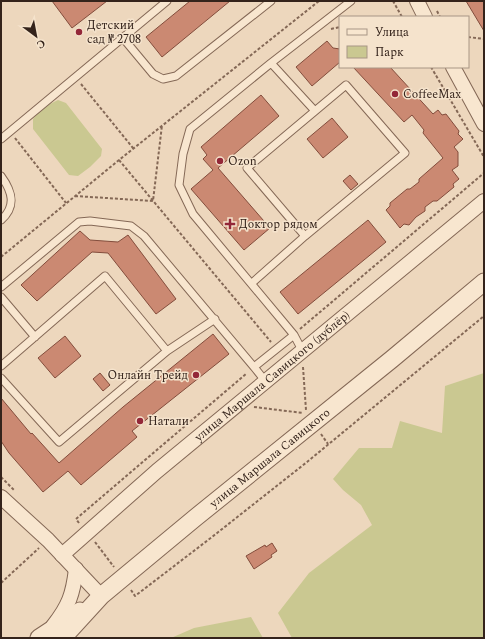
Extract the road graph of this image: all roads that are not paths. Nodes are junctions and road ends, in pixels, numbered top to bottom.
1 (167, 1) edge
2 (271, 1) edge
3 (351, 1) edge
4 (416, 1) edge
5 (424, 16) edge
6 (123, 38) junction
7 (271, 63) junction
8 (454, 68) edge
9 (314, 111) junction
10 (484, 124) edge
11 (1, 139) edge
12 (1, 176) edge
13 (484, 201) edge
14 (1, 220) edge
15 (305, 236) junction
16 (484, 282) edge
17 (252, 283) junction
18 (1, 287) edge
19 (1, 297) edge
20 (215, 319) junction
21 (294, 335) junction
22 (35, 337) junction
23 (167, 350) junction
24 (302, 352) junction
25 (1, 366) edge
26 (254, 367) junction
27 (1, 378) edge
28 (266, 382) junction
29 (1, 497) edge
30 (62, 555) junction
31 (76, 568) junction
32 (99, 598) junction
33 (50, 635) edge

1 - 6 lane
2 - 6 lane
3 - 7 lane
4 - 5 street
6 - 11 lane
7 - 9 lane
7 - 17 lane
8 - 10 street
9 - 15 lane
9 - 15 lane
12 - 14 lane
13 - 24 street, улица Маршала Савицкого (дублёр)
15 - 17 lane
16 - 32 street, улица Маршала Савицкого
17 - 21 lane
18 - 20 lane
19 - 22 lane
20 - 23 lane
20 - 26 lane
21 - 24 lane
21 - 26 lane
22 - 23 lane
22 - 25 lane
23 - 27 lane
24 - 28 street, улица Маршала Савицкого (дублёр)
26 - 28 lane
28 - 30 street, улица Маршала Савицкого (дублёр)
29 - 30 street
30 - 31 street
31 - 32 street
31 - 33 street
32 - 33 street, улица Маршала Савицкого

